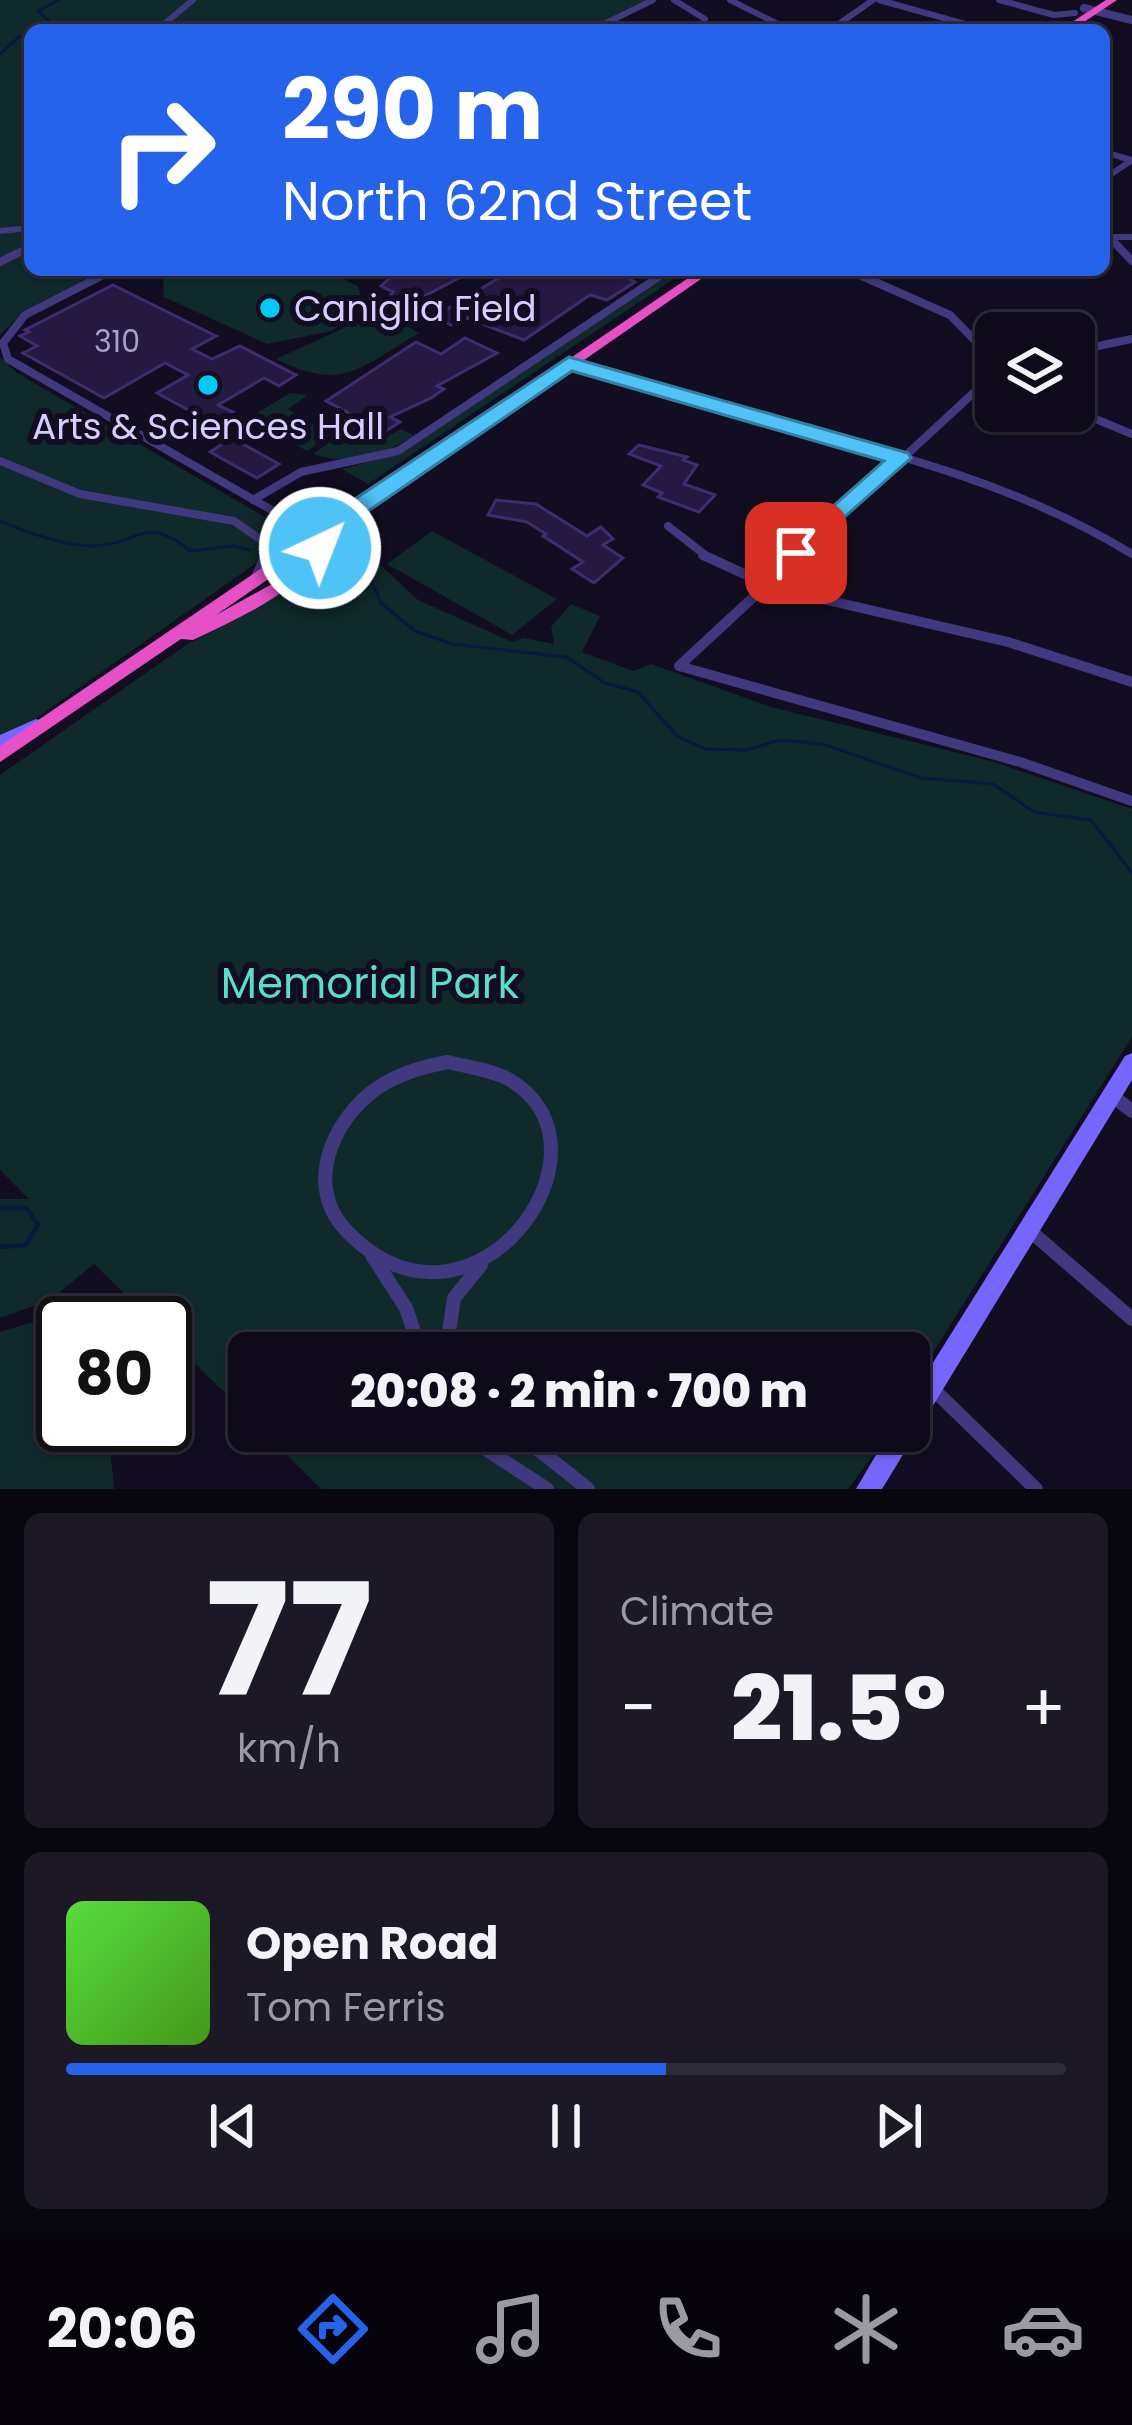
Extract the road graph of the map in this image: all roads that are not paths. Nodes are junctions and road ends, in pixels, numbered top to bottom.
1 (193, 0) edge
2 (652, 0) edge
3 (674, 0) edge
4 (730, 0) edge
5 (876, 0) edge
6 (999, 0) edge
7 (1112, 0) edge
8 (1087, 8) edge
9 (705, 19) dead end
10 (1132, 20) edge
11 (164, 24) edge
12 (605, 24) edge
13 (776, 24) edge
14 (843, 24) edge
15 (965, 24) edge
16 (1055, 24) edge
17 (1059, 24) edge
18 (1059, 24) edge
19 (1110, 239) edge
20 (1132, 261) edge
21 (101, 276) edge
22 (660, 276) edge
23 (698, 276) edge
24 (862, 276) edge
25 (1132, 339) edge
26 (975, 342) edge
27 (1095, 347) edge
28 (569, 363) junction
29 (975, 391) edge
30 (1095, 419) edge
31 (1132, 434) edge
32 (900, 458) junction
33 (0, 461) edge
34 (253, 500) junction
35 (668, 526) dead end
36 (317, 536) junction
37 (1132, 554) edge
38 (256, 577) junction
39 (763, 583) junction
40 (139, 658) junction
41 (1132, 682) edge
42 (58, 714) junction
43 (0, 742) edge
44 (0, 755) edge
45 (1132, 801) edge
46 (1132, 1062) edge
47 (1111, 1095) junction
48 (1132, 1112) edge
49 (1028, 1229) junction
50 (371, 1254) junction
51 (488, 1259) junction
52 (1132, 1318) edge
53 (414, 1332) edge
54 (446, 1332) edge
55 (931, 1387) joint
56 (490, 1452) edge
57 (542, 1452) edge
58 (891, 1452) edge
59 (547, 1489) edge
60 (588, 1489) edge
61 (868, 1489) edge
62 (1036, 1489) edge

1 - 11 street
2 - 12 street
3 - 9 street
4 - 13 street
5 - 14 street
5 - 15 street
6 - 16 street
7 - 8 highway
8 - 10 street
8 - 17 highway
8 - 18 highway
19 - 20 street
21 - 34 street
22 - 34 street
23 - 28 highway
24 - 26 street
25 - 27 street
28 - 32 street
28 - 36 highway
29 - 32 street
30 - 31 street
32 - 37 street
32 - 39 street
33 - 38 street
34 - 36 street
35 - 39 street
36 - 38 highway
36 - 40 highway
38 - 40 highway
39 - 41 street
39 - 45 street
40 - 42 highway
42 - 43 main road
42 - 44 highway
46 - 47 main road
47 - 48 street
47 - 49 main road
49 - 52 street
49 - 55 main road
50 - 51 street
50 - 51 street
50 - 53 street
51 - 54 street
55 - 62 street
56 - 59 street
57 - 60 street
58 - 61 main road

